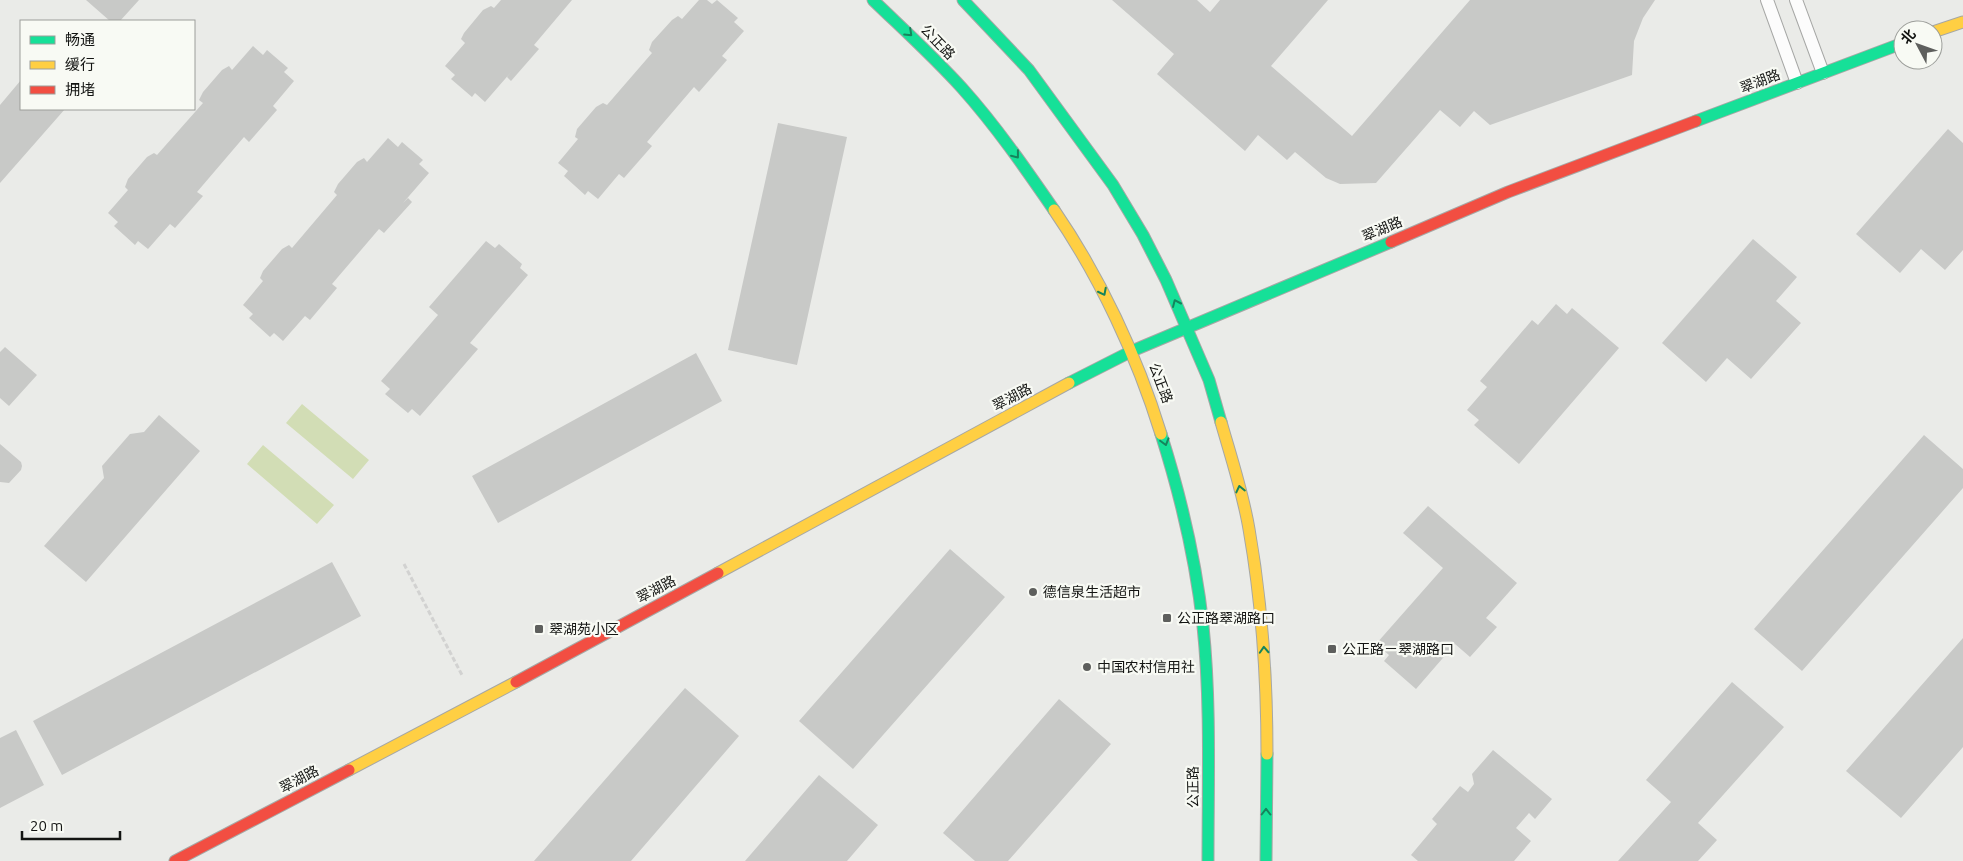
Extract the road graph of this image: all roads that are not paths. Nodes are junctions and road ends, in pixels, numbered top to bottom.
1 (873, 0) edge
2 (963, 0) edge
3 (1766, 0) edge
4 (1796, 0) edge
5 (1963, 22) edge
6 (1943, 29) edge
7 (1893, 47) edge
8 (1824, 73) junction
9 (1797, 83) junction
10 (1187, 328) junction
11 (1132, 352) junction
12 (175, 861) edge
13 (1208, 861) edge
14 (1266, 861) edge

1 -> 11 street, 公正路
10 -> 2 street
3 - 9 lane
4 - 8 lane
5 - 6 street
7 - 8 street, 翠湖路
8 - 9 street, 翠湖路
9 - 10 street, 翠湖路
10 - 11 street, 翠湖路
14 -> 10 street
11 - 12 street, 翠湖路
11 -> 13 street, 公正路

